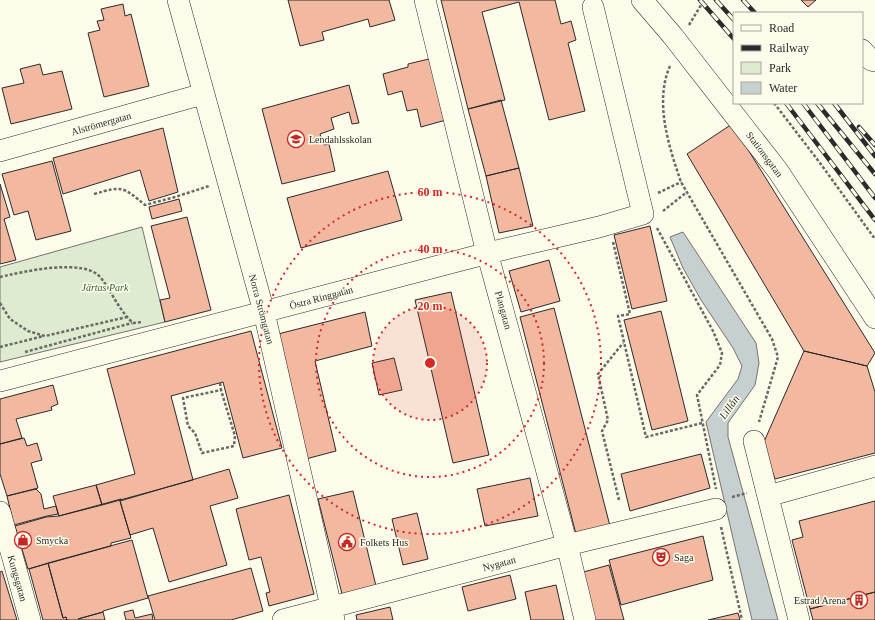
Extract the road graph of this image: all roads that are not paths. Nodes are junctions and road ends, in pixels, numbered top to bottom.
1 (178, 0) edge
2 (425, 0) edge
3 (642, 0) edge
4 (593, 7) dead end
5 (863, 51) edge
6 (875, 61) edge
7 (203, 94) junction
8 (0, 151) edge
9 (488, 253) junction
10 (264, 312) junction
11 (875, 318) edge
12 (0, 381) edge
13 (754, 441) road end
14 (875, 466) edge
15 (759, 494) junction
16 (721, 500) road end
17 (0, 512) edge
18 (566, 545) junction
19 (332, 614) edge
20 (30, 620) edge
21 (283, 620) edge
22 (584, 620) edge
23 (799, 620) edge

1 - 7 street, Norra Strömgatan
2 - 9 street, Plangatan
3 - 11 street, Stationsgatan
4 - 9 street, Östra Ringgatan
5 - 6 street
7 - 8 street, Alströmergatan
7 - 10 street, Norra Strömgatan
9 - 10 street, Östra Ringgatan
9 - 18 street, Plangatan
10 - 12 street, Östra Ringgatan
10 - 19 street, Norra Strömgatan
13 - 15 street
14 - 15 street
15 - 23 street
16 - 18 street, Nygatan
17 - 20 street, Kungsgatan
18 - 19 street, Nygatan
18 - 22 street, Plangatan
19 - 21 street, Nygatan

